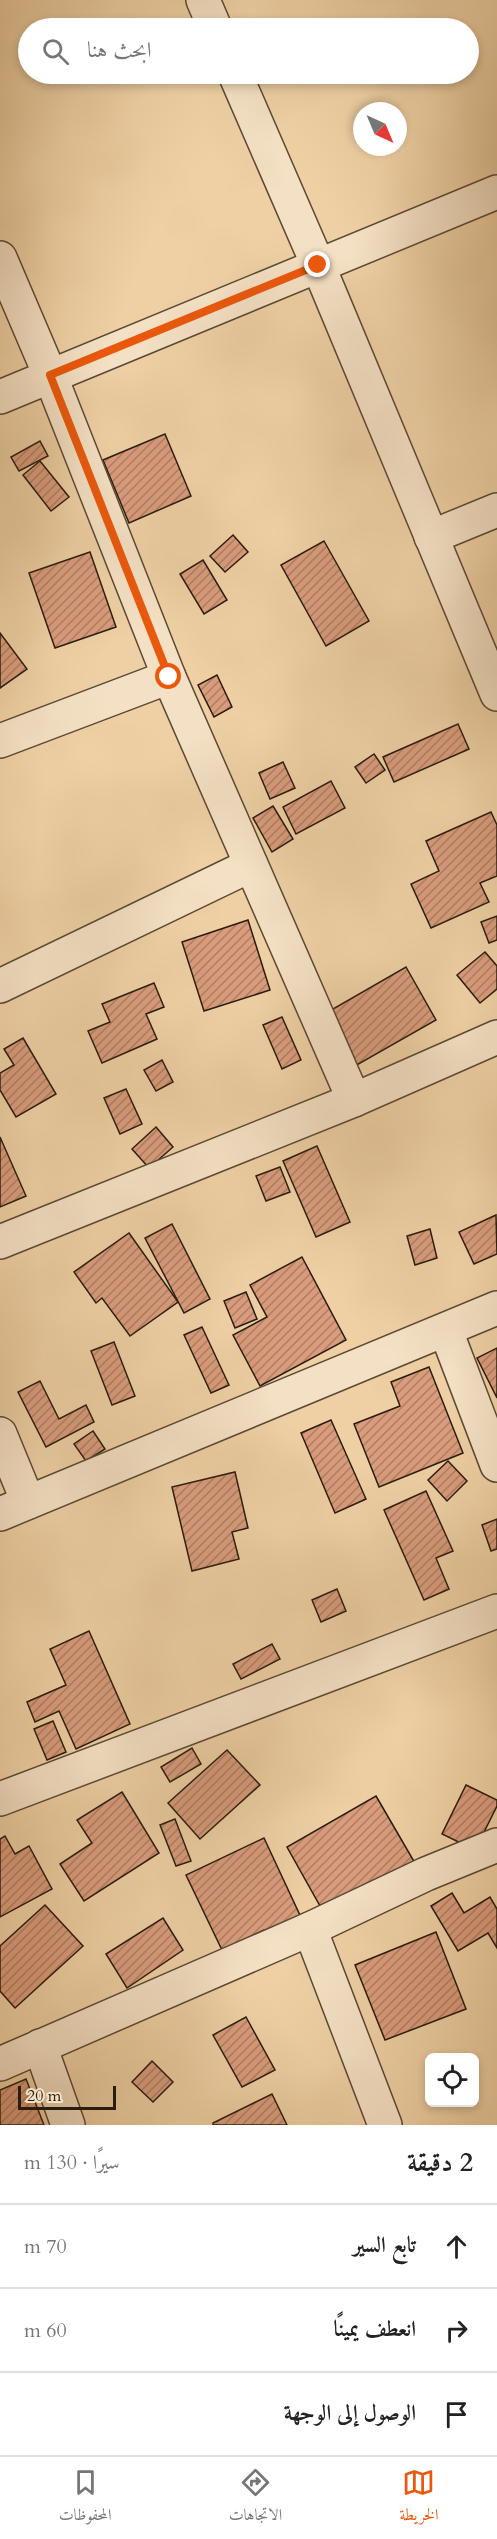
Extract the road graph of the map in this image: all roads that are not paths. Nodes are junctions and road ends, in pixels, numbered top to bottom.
1 (203, 0) edge
2 (211, 18) edge
3 (239, 84) edge
4 (497, 192) edge
5 (0, 258) edge
6 (318, 265) junction
7 (50, 375) junction
8 (0, 397) edge
9 (497, 510) edge
10 (431, 537) junction
11 (169, 677) junction
12 (497, 694) edge
13 (0, 741) edge
14 (251, 865) junction
15 (0, 986) edge
16 (497, 1037) edge
17 (354, 1100) junction
18 (0, 1242) edge
19 (497, 1308) edge
20 (446, 1330) junction
21 (0, 1434) edge
22 (497, 1465) edge
23 (14, 1508) edge
24 (497, 1611) edge
25 (0, 1799) edge
26 (497, 1845) edge
27 (310, 1929) junction
28 (40, 2046) junction
29 (0, 2064) edge
30 (69, 2125) edge
31 (385, 2125) edge

1 - 2 street
3 - 6 street
4 - 6 street
5 - 7 street
6 - 7 street
6 - 10 street
7 - 8 street
7 - 11 street
9 - 10 street
10 - 12 street
11 - 13 street
11 - 14 street
14 - 15 street
14 - 17 street
16 - 17 street
17 - 18 street
19 - 20 street
20 - 22 street
20 - 23 street
21 - 23 street
24 - 25 street
26 - 27 street
27 - 28 street
27 - 31 street
28 - 29 street
28 - 30 street

